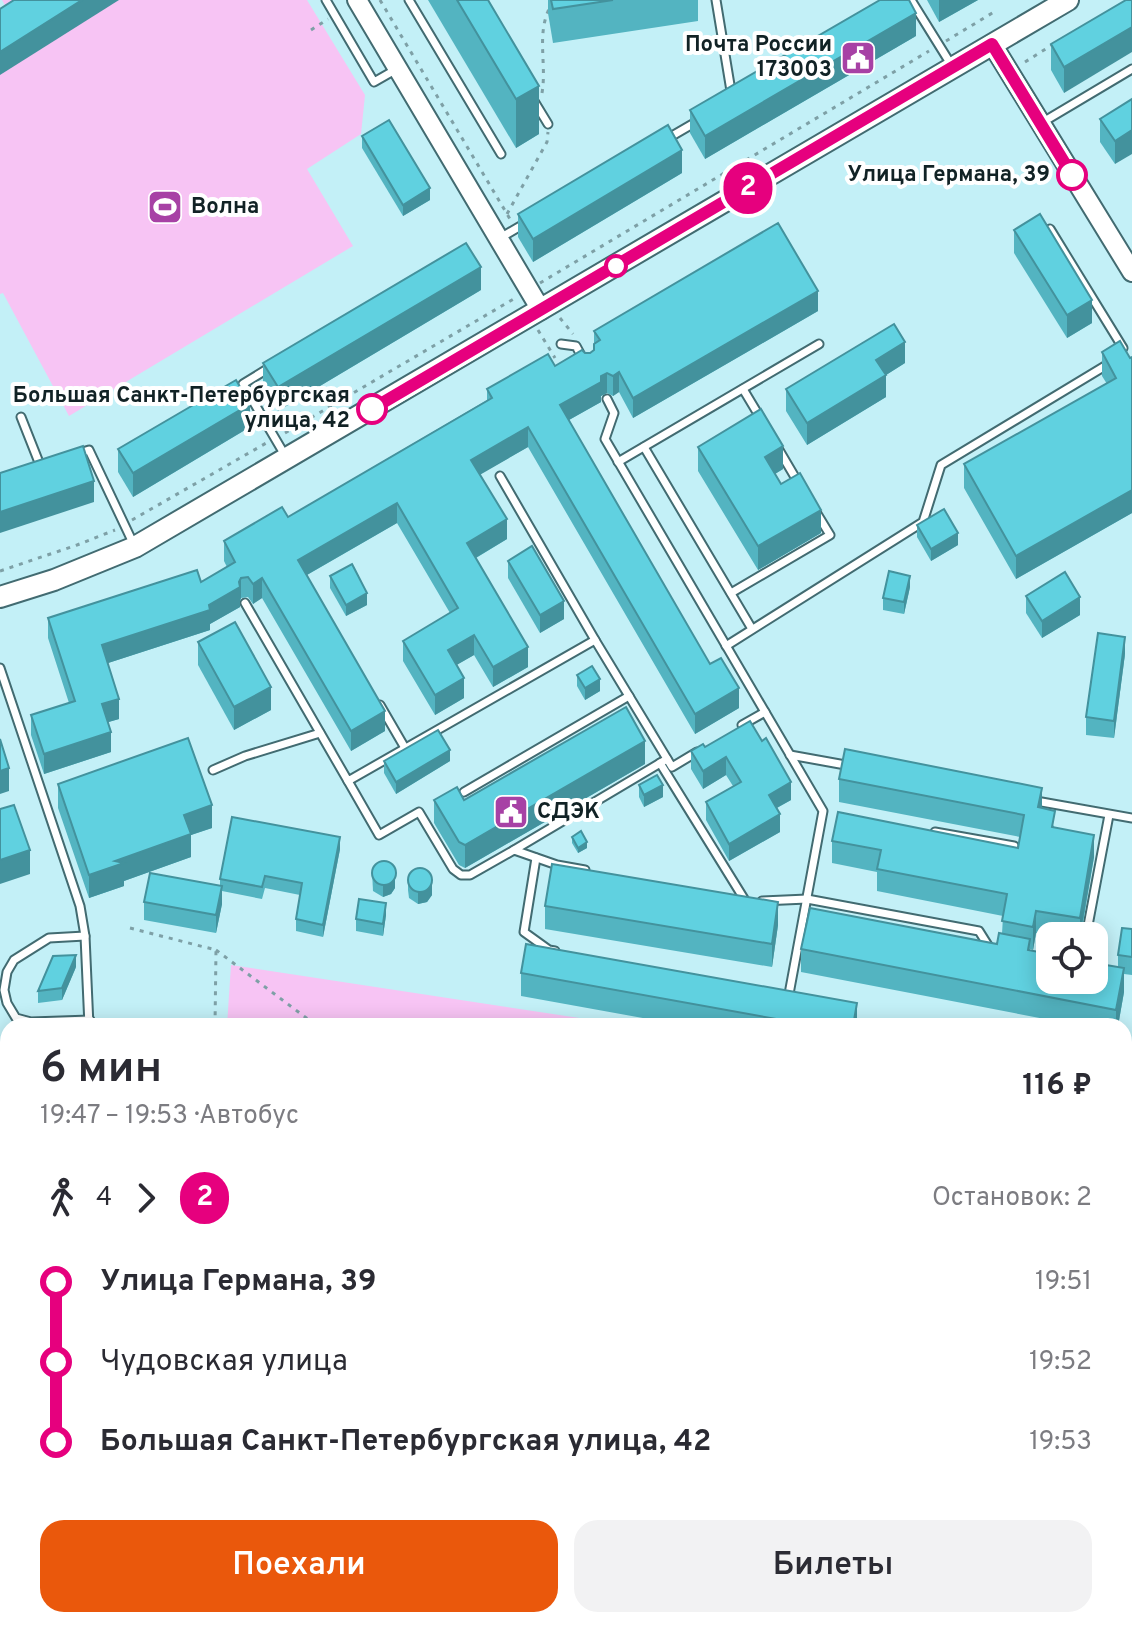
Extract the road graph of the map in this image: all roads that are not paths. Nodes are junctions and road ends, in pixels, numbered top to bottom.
1 (326, 0) edge
2 (409, 0) edge
3 (716, 0) edge
4 (911, 0) edge
5 (1068, 0) edge
6 (358, 1) edge
7 (992, 44) junction
8 (953, 68) junction
9 (397, 69) junction
10 (1132, 69) edge
11 (743, 93) edge
12 (531, 95) edge
13 (705, 116) edge
14 (1041, 123) junction
15 (548, 124) road end
16 (651, 148) edge
17 (501, 154) dead end
18 (529, 220) edge
19 (1050, 229) edge
20 (498, 239) junction
21 (1132, 272) edge
22 (541, 310) junction
23 (561, 344) dead end
24 (819, 344) dead end
25 (1132, 350) edge
26 (282, 360) edge
27 (1113, 361) edge
28 (588, 367) edge
29 (243, 384) junction
30 (743, 389) junction
31 (230, 391) edge
32 (607, 399) dead end
33 (21, 417) dead end
34 (767, 429) edge
35 (775, 442) edge
36 (644, 447) junction
37 (64, 457) edge
38 (287, 458) junction
39 (52, 461) edge
40 (618, 462) junction
41 (500, 476) dead end
42 (806, 495) edge
43 (814, 509) edge
44 (135, 547) junction
45 (731, 593) junction
46 (0, 597) edge
47 (245, 603) dead end
48 (752, 629) junction
49 (595, 640) junction
50 (726, 646) junction
51 (0, 668) edge
52 (375, 696) edge
53 (629, 696) junction
54 (765, 712) junction
55 (738, 728) edge
56 (320, 733) junction
57 (405, 748) junction
58 (698, 751) edge
59 (790, 755) junction
60 (663, 761) junction
61 (865, 769) edge
62 (213, 770) dead end
63 (348, 781) junction
64 (464, 792) edge
65 (1033, 801) edge
66 (823, 811) junction
67 (838, 813) edge
68 (1109, 815) junction
69 (1132, 818) edge
70 (926, 830) edge
71 (1014, 846) edge
72 (514, 850) junction
73 (536, 858) junction
74 (601, 873) edge
75 (731, 899) edge
76 (807, 899) junction
77 (746, 902) junction
78 (1089, 922) edge
79 (85, 936) junction
80 (1005, 951) edge
81 (564, 952) edge
82 (14, 960) junction
83 (0, 968) edge
84 (774, 992) edge
85 (789, 994) junction
86 (803, 997) edge
87 (16, 1018) edge
88 (90, 1018) edge

1 - 9 lane
2 - 17 lane
3 - 11 lane
4 - 8 lane
5 - 7 main road
6 - 9 main road
7 - 8 main road
7 - 14 main road
8 - 22 main road
9 - 20 main road
10 - 14 lane
12 - 15 lane
13 - 16 lane
14 - 21 main road
18 - 20 lane
19 - 25 lane
20 - 22 main road
22 - 38 main road
23 - 28 lane
24 - 30 lane
26 - 29 lane
27 - 48 lane
29 - 31 lane
29 - 38 lane
30 - 34 lane
30 - 36 lane
32 - 40 lane
33 - 39 lane
35 - 42 lane
36 - 40 lane
36 - 45 lane
37 - 44 lane
38 - 44 main road
40 - 50 lane
41 - 49 lane
43 - 45 lane
44 - 46 main road
45 - 48 lane
47 - 56 lane
48 - 50 lane
49 - 53 lane
49 - 57 lane
50 - 54 lane
51 - 79 lane
52 - 57 lane
53 - 60 lane
53 - 64 lane
54 - 55 lane
54 - 59 lane
56 - 62 lane
56 - 63 lane
57 - 63 lane
58 - 60 lane
59 - 61 lane
59 - 66 lane
60 - 72 lane
60 - 77 lane
63 - 72 lane
65 - 68 lane
66 - 67 lane
66 - 76 lane
68 - 69 lane
68 - 78 lane
70 - 71 lane
72 - 73 lane
73 - 74 lane
73 - 81 lane
75 - 77 lane
76 - 77 lane
76 - 80 lane
76 - 85 lane
79 - 82 lane
79 - 88 lane
82 - 83 lane
82 - 87 lane
84 - 85 lane
85 - 86 lane

